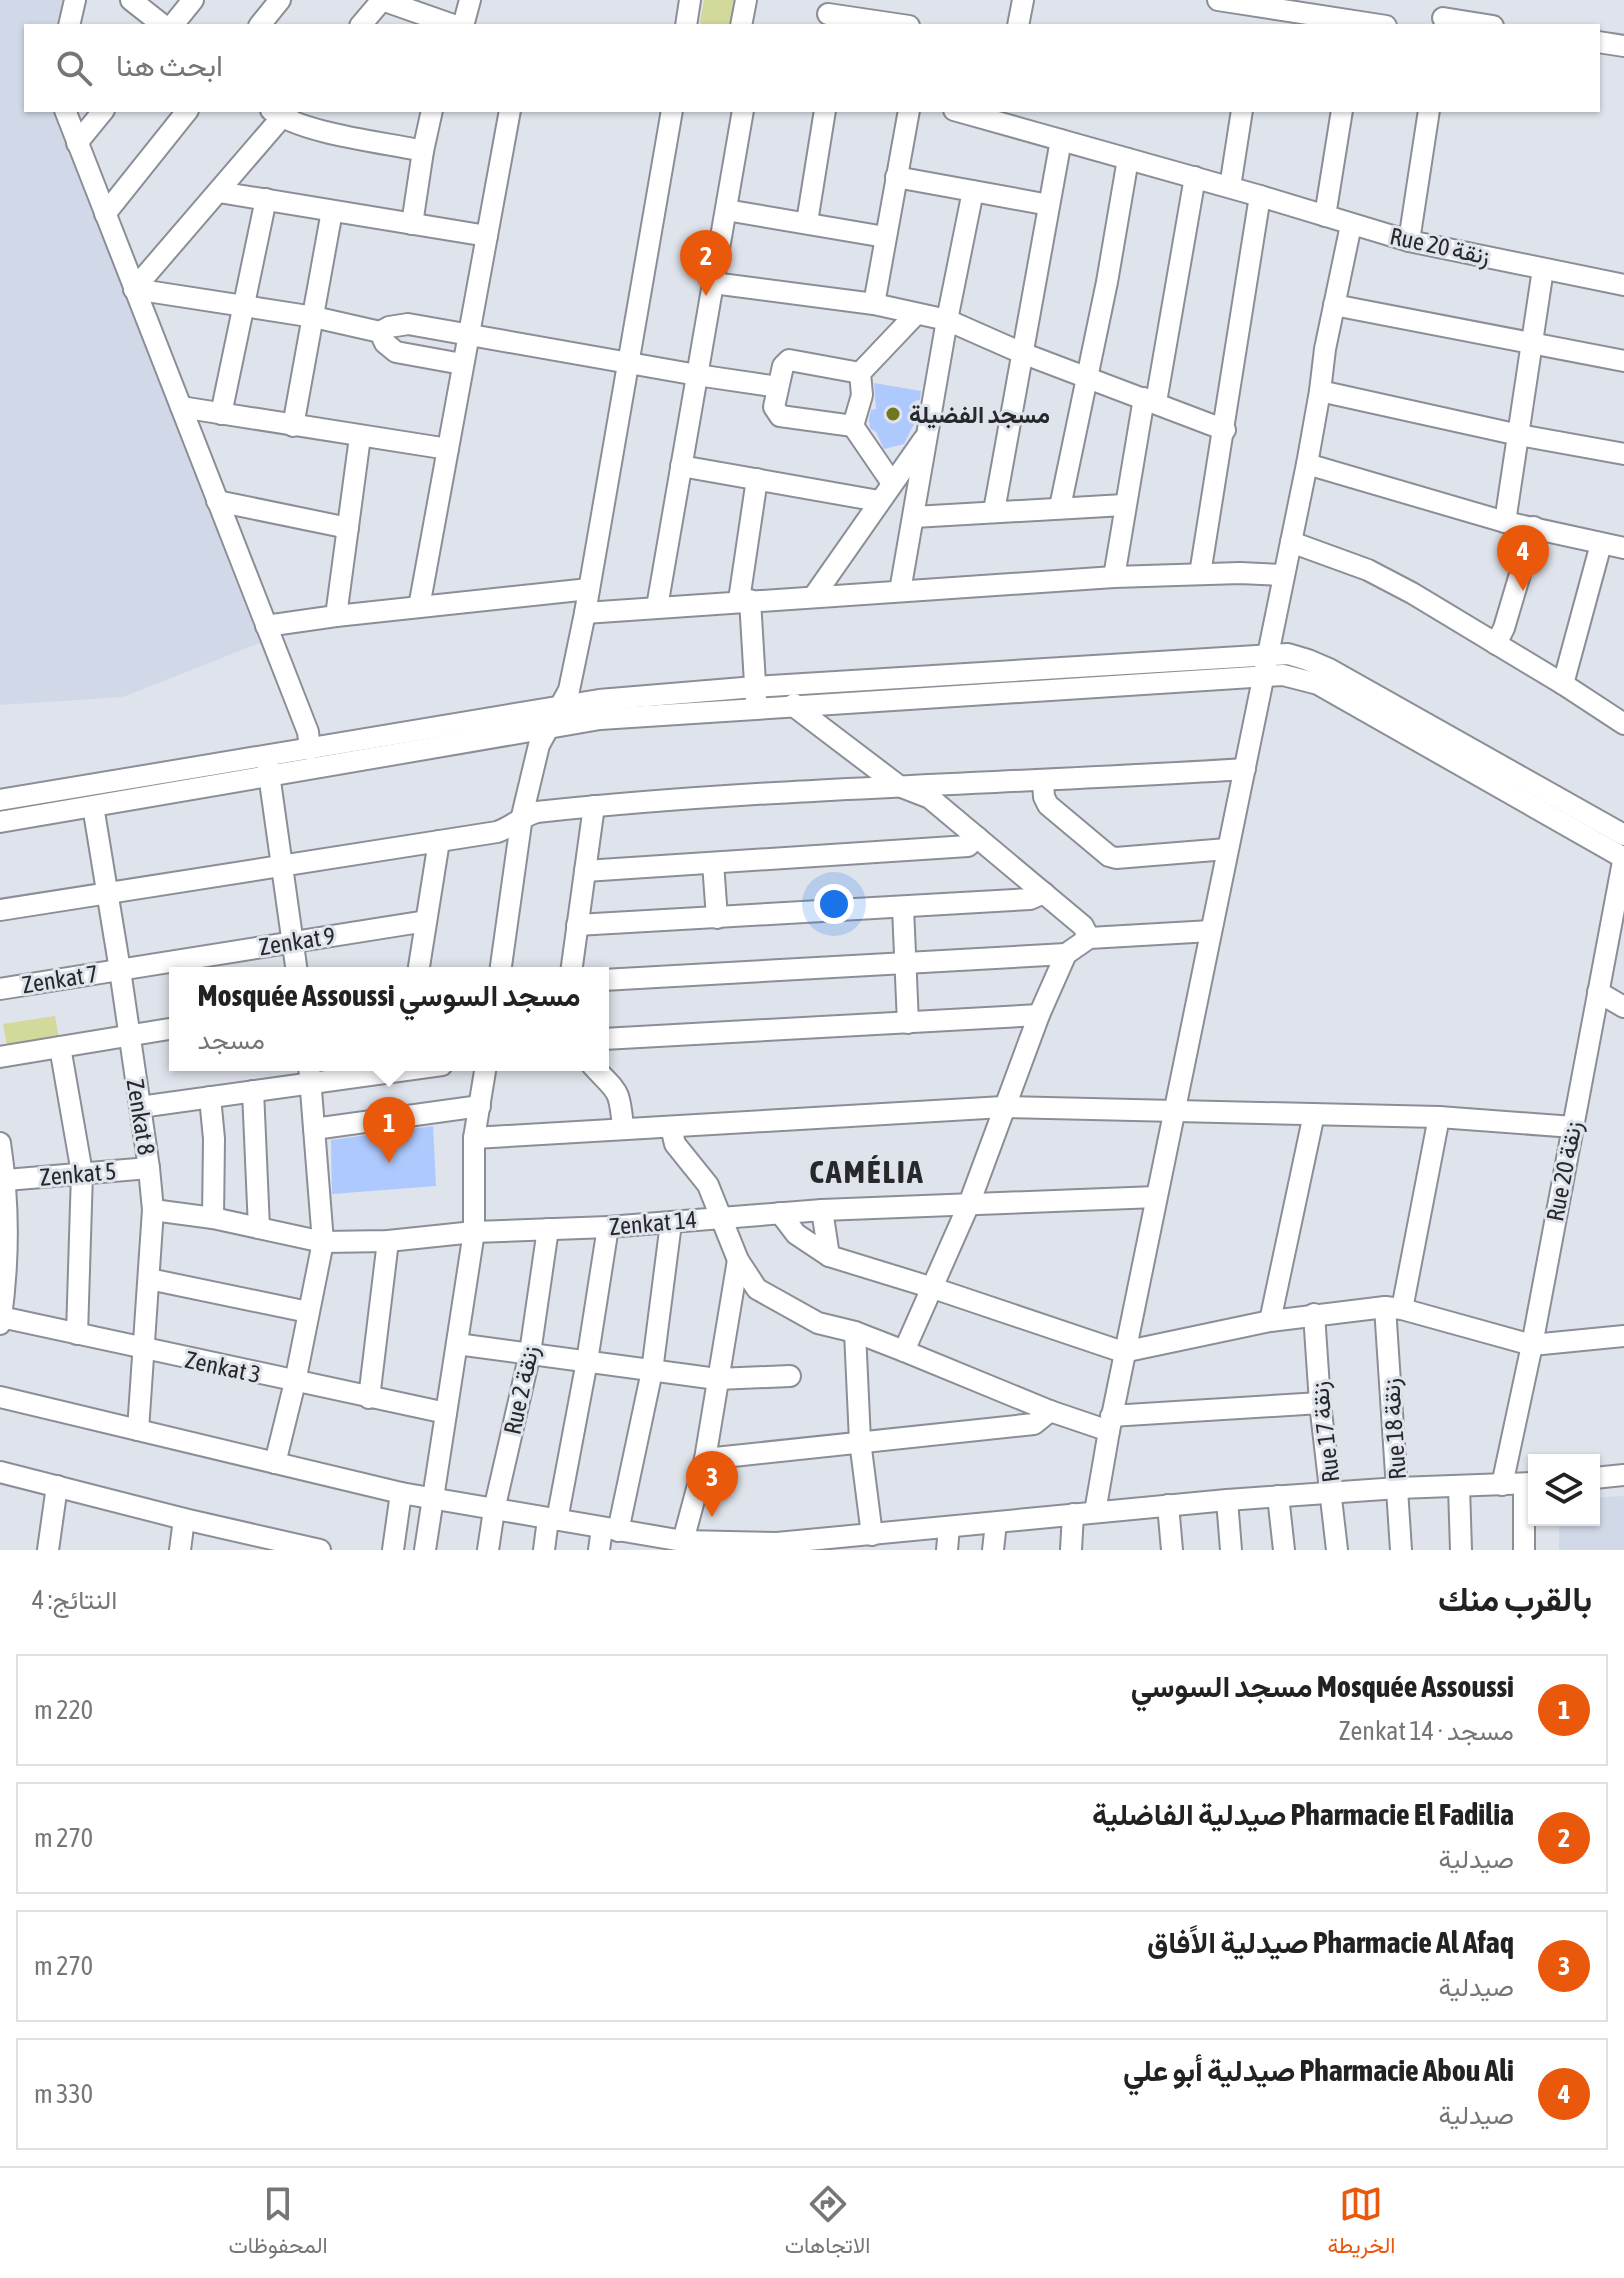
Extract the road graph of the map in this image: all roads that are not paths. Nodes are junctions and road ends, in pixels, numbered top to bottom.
1 (75, 0) edge
2 (131, 0) edge
3 (193, 0) edge
4 (280, 0) edge
5 (382, 0) edge
6 (470, 0) edge
7 (690, 0) edge
8 (746, 0) edge
9 (1023, 0) edge
10 (1218, 0) edge
11 (1360, 0) edge
12 (1258, 11) edge
13 (828, 13) edge
14 (1444, 15) edge
15 (69, 24) edge
16 (161, 24) edge
17 (174, 24) edge
18 (261, 24) edge
19 (362, 24) edge
20 (451, 24) edge
21 (455, 24) edge
22 (686, 24) edge
23 (741, 24) edge
24 (897, 24) edge
25 (1018, 24) edge
26 (1356, 24) edge
27 (1484, 24) edge
28 (1600, 42) edge
29 (1624, 46) edge
30 (66, 112) edge
31 (102, 112) edge
32 (186, 112) edge
33 (432, 112) edge
34 (510, 112) edge
35 (672, 112) edge
36 (743, 112) edge
37 (825, 112) edge
38 (909, 112) edge
39 (968, 112) edge
40 (1242, 112) edge
41 (1342, 112) edge
42 (1429, 112) edge
43 (280, 113) edge
44 (1002, 117) edge
45 (1061, 140) junction
46 (77, 143) junction
47 (423, 151) junction
48 (1128, 159) junction
49 (896, 177) junction
50 (1195, 177) junction
51 (1230, 187) junction
52 (973, 191) junction
53 (219, 192) junction
54 (1260, 196) junction
55 (266, 199) junction
56 (1049, 205) junction
57 (726, 210) junction
58 (332, 211) junction
59 (105, 214) junction
60 (1325, 216) junction
61 (807, 222) junction
62 (412, 224) junction
63 (1351, 225) junction
64 (487, 236) junction
65 (885, 237) junction
66 (1409, 241) junction
67 (1543, 269) junction
68 (713, 283) junction
69 (1624, 285) edge
70 (134, 289) junction
71 (874, 304) junction
72 (243, 305) junction
73 (1334, 305) junction
74 (916, 314) junction
75 (314, 317) junction
76 (947, 320) junction
77 (380, 332) junction
78 (468, 334) junction
79 (1532, 341) junction
80 (1022, 353) junction
81 (1624, 361) edge
82 (629, 363) junction
83 (462, 364) junction
84 (860, 373) junction
85 (697, 375) junction
86 (1087, 377) junction
87 (778, 387) junction
88 (1320, 391) junction
89 (1150, 400) junction
90 (181, 407) junction
91 (221, 414) junction
92 (293, 426) junction
93 (853, 426) junction
94 (1225, 430) junction
95 (929, 433) junction
96 (1519, 435) junction
97 (360, 437) junction
98 (448, 449) junction
99 (1624, 454) edge
100 (1307, 464) junction
101 (681, 466) junction
102 (757, 479) junction
103 (892, 483) junction
104 (217, 501) junction
105 (879, 501) junction
106 (1124, 505) junction
107 (1060, 507) junction
108 (994, 511) junction
109 (914, 517) junction
110 (1505, 522) junction
111 (1534, 527) junction
112 (348, 528) junction
113 (1291, 542) junction
114 (1601, 544) junction
115 (1624, 548) edge
116 (1200, 574) junction
117 (1283, 575) junction
118 (1114, 577) junction
119 (589, 589) junction
120 (900, 591) junction
121 (814, 596) junction
122 (744, 600) junction
123 (419, 607) junction
124 (657, 607) junction
125 (585, 613) junction
126 (336, 616) junction
127 (266, 626) junction
128 (1496, 644) junction
129 (1267, 654) junction
130 (1263, 675) junction
131 (1563, 684) junction
132 (794, 685) junction
133 (755, 687) junction
134 (795, 707) junction
135 (561, 708) junction
136 (756, 709) junction
137 (1624, 724) edge
138 (547, 728) junction
139 (310, 749) junction
140 (268, 767) junction
141 (1245, 769) junction
142 (1043, 782) junction
143 (899, 786) junction
144 (0, 800) edge
145 (93, 806) junction
146 (594, 806) junction
147 (522, 816) junction
148 (0, 822) edge
149 (1624, 835) edge
150 (977, 837) junction
151 (439, 841) junction
152 (1227, 849) junction
153 (1624, 857) edge
154 (713, 863) junction
155 (280, 865) junction
156 (585, 871) junction
157 (1044, 893) junction
158 (107, 894) junction
159 (903, 908) junction
160 (0, 910) edge
161 (717, 918) junction
162 (426, 921) junction
163 (577, 925) junction
164 (1211, 931) junction
165 (1089, 938) junction
166 (292, 941) junction
167 (1066, 954) junction
168 (906, 962) junction
169 (296, 967) edge
170 (419, 967) edge
171 (501, 967) edge
172 (572, 967) edge
173 (120, 970) junction
174 (609, 980) edge
175 (0, 989) edge
176 (1598, 992) junction
177 (1624, 1007) edge
178 (1039, 1015) junction
179 (908, 1023) junction
180 (169, 1029) edge
181 (128, 1036) junction
182 (609, 1039) edge
183 (60, 1047) junction
184 (0, 1057) edge
185 (353, 1071) edge
186 (485, 1071) edge
187 (598, 1071) edge
188 (311, 1074) edge
189 (253, 1091) junction
190 (210, 1097) junction
191 (480, 1106) junction
192 (140, 1107) junction
193 (1003, 1107) junction
194 (1174, 1112) junction
195 (1314, 1114) junction
196 (1439, 1117) junction
197 (623, 1127) junction
198 (671, 1127) junction
199 (1573, 1127) junction
200 (314, 1129) junction
201 (474, 1138) junction
202 (0, 1143) edge
203 (149, 1168) junction
204 (82, 1173) junction
205 (6, 1180) junction
206 (1156, 1197) junction
207 (969, 1204) junction
208 (153, 1210) junction
209 (822, 1210) junction
210 (780, 1213) junction
211 (213, 1218) junction
212 (720, 1218) junction
213 (671, 1223) junction
214 (608, 1227) junction
215 (259, 1228) junction
216 (548, 1229) junction
217 (474, 1232) junction
218 (388, 1241) junction
219 (323, 1242) junction
220 (829, 1256) junction
221 (738, 1260) junction
222 (149, 1279) junction
223 (933, 1288) junction
224 (1394, 1308) junction
225 (308, 1312) junction
226 (1314, 1314) junction
227 (1, 1317) edge
228 (1270, 1321) junction
229 (0, 1324) edge
230 (855, 1332) junction
231 (77, 1334) junction
232 (1624, 1336) edge
233 (457, 1344) junction
234 (1532, 1345) junction
235 (145, 1350) junction
236 (904, 1351) junction
237 (1123, 1352) junction
238 (530, 1353) junction
239 (587, 1361) junction
240 (652, 1371) junction
241 (790, 1376) dead end
242 (717, 1379) junction
243 (295, 1382) junction
244 (0, 1397) edge
245 (369, 1398) junction
246 (1320, 1403) junction
247 (1050, 1411) junction
248 (446, 1413) junction
249 (1110, 1424) junction
250 (138, 1430) junction
251 (860, 1441) junction
252 (705, 1459) junction
253 (275, 1463) junction
254 (0, 1472) edge
255 (1624, 1475) edge
256 (1600, 1477) edge
257 (1528, 1484) edge
258 (1502, 1485) junction
259 (57, 1486) junction
260 (1459, 1487) junction
261 (1398, 1488) junction
262 (401, 1493) junction
263 (1333, 1493) junction
264 (1278, 1496) junction
265 (1528, 1497) edge
266 (431, 1499) junction
267 (1227, 1500) junction
268 (1168, 1505) junction
269 (494, 1510) junction
270 (1095, 1512) junction
271 (1073, 1514) junction
272 (184, 1519) junction
273 (552, 1520) junction
274 (996, 1523) junction
275 (949, 1527) junction
276 (610, 1529) junction
277 (880, 1539) edge
278 (668, 1543) edge
279 (831, 1544) edge
280 (718, 1546) edge
281 (776, 1547) edge
282 (48, 1550) edge
283 (180, 1550) edge
284 (320, 1550) edge
285 (393, 1550) edge
286 (425, 1550) edge
287 (488, 1550) edge
288 (544, 1550) edge
289 (599, 1550) edge
290 (947, 1550) edge
291 (993, 1550) edge
292 (1071, 1550) edge
293 (1172, 1550) edge
294 (1231, 1550) edge
295 (1284, 1550) edge
296 (1337, 1550) edge
297 (1401, 1550) edge
298 (1461, 1550) edge
299 (1524, 1550) edge

1 - 15 street
2 - 16 street
3 - 17 street
4 - 18 street
5 - 19 street
5 - 20 street
6 - 21 street
7 - 22 street
8 - 23 street
9 - 25 street
10 - 12 street
11 - 26 street
12 - 26 street
13 - 24 street
14 - 27 street
28 - 29 street
30 - 46 street
31 - 46 street
32 - 59 street
33 - 47 street
34 - 64 street
35 - 82 street
36 - 57 street
37 - 61 street
38 - 49 street
39 - 44 street, Rue 20 زنقة
40 - 51 street
41 - 60 street
42 - 66 street
43 - 47 street
43 - 53 street
44 - 45 street, Rue 20 زنقة
45 - 48 street, Rue 20 زنقة
45 - 56 street
46 - 59 street
47 - 62 street
48 - 50 street, Rue 20 زنقة
48 - 86 street
49 - 52 street
49 - 65 street
50 - 51 street, Rue 20 زنقة
50 - 89 street
51 - 54 street, Rue 20 زنقة
52 - 56 street
52 - 76 street
53 - 55 street
53 - 70 street
54 - 60 street, Rue 20 زنقة
54 - 94 street
55 - 58 street
55 - 72 street
56 - 80 street
57 - 61 street
57 - 68 street
58 - 62 street
58 - 75 street
59 - 70 street
60 - 63 street, Rue 20 زنقة
61 - 65 street
62 - 64 street
63 - 66 street, Rue 20 زنقة
63 - 73 street
64 - 78 street
65 - 71 street
66 - 67 street, Rue 20 زنقة
67 - 69 street, Rue 20 زنقة
67 - 79 street
68 - 71 street
68 - 85 street
70 - 72 street
70 - 90 street
71 - 74 street
72 - 75 street
72 - 91 street
73 - 79 street
73 - 88 street
74 - 76 street
74 - 84 street
75 - 77 street
75 - 92 street
76 - 80 street
76 - 95 street
77 - 78 street
77 - 83 street
78 - 82 street
78 - 83 street
79 - 81 street
79 - 96 street
80 - 86 street
80 - 108 street
82 - 85 street
82 - 119 street
83 - 98 street
84 - 87 street
84 - 93 street
85 - 87 street
85 - 101 street
86 - 89 street
86 - 107 street
87 - 93 street
88 - 96 street
88 - 100 street
89 - 94 street
89 - 106 street
90 - 91 street
90 - 104 street
91 - 92 street
92 - 97 street
93 - 103 street
94 - 116 street
95 - 103 street
95 - 109 street
96 - 99 street
96 - 110 street
97 - 98 street
97 - 112 street
98 - 123 street
100 - 110 street
100 - 113 street
101 - 102 street
101 - 124 street
102 - 105 street
102 - 122 street
103 - 105 street
104 - 112 street
104 - 127 street
105 - 121 street
106 - 107 street
106 - 118 street
107 - 108 street
108 - 109 street
109 - 120 street
110 - 111 street
111 - 114 street
111 - 128 street
112 - 126 street
113 - 117 street
113 - 128 street
114 - 115 street
114 - 131 street
116 - 117 street
116 - 118 street
117 - 129 street
118 - 120 street
119 - 123 street
119 - 125 street
120 - 121 street
121 - 122 street
122 - 124 street
122 - 133 street
123 - 126 street
124 - 125 street
125 - 135 street
126 - 127 street
127 - 139 street
128 - 131 street
129 - 130 street
129 - 132 street
129 - 149 street
130 - 134 street
130 - 141 street
130 - 153 street
131 - 137 street
132 - 133 street
132 - 134 street
133 - 135 street
133 - 136 street
134 - 136 street
134 - 143 street
135 - 138 street
135 - 139 street
136 - 138 street
138 - 140 street
138 - 147 street
139 - 140 street
140 - 144 street
140 - 145 street
140 - 155 street
141 - 142 street
141 - 152 street
142 - 143 street
142 - 152 street
143 - 146 street
143 - 150 street
145 - 148 street
145 - 158 street, Zenkat 8
146 - 147 street
146 - 156 street
147 - 151 street
147 - 171 street
150 - 154 street
150 - 157 street
151 - 155 street
151 - 162 street
152 - 164 street
153 - 176 street, Rue 20 زنقة
154 - 156 street
154 - 161 street
155 - 158 street
155 - 166 street
156 - 163 street
157 - 159 street
157 - 165 street
158 - 160 street
158 - 173 street, Zenkat 8
159 - 161 street
159 - 168 street
161 - 163 street
162 - 166 street, Zenkat 9
162 - 170 street
163 - 172 street
164 - 165 street
164 - 194 street
165 - 167 street
166 - 169 street
166 - 173 street, Zenkat 9
167 - 168 street
167 - 178 street
168 - 174 street
168 - 179 street
173 - 175 street, Zenkat 7
173 - 181 street, Zenkat 8
176 - 177 street
176 - 199 street, Rue 20 زنقة
178 - 179 street
178 - 193 street
179 - 182 street
180 - 181 street
181 - 183 street
181 - 192 street, Zenkat 8
183 - 184 street
183 - 204 street
185 - 188 street
186 - 191 street
187 - 197 street
188 - 189 street
188 - 200 street
189 - 190 street
189 - 215 street
190 - 192 street
190 - 211 street
191 - 200 street
191 - 201 street
192 - 203 street, Zenkat 8
193 - 194 street
193 - 198 street
193 - 207 street
194 - 195 street
194 - 206 street
195 - 196 street
195 - 228 street
196 - 199 street
196 - 224 street, Rue 18 زنقة
197 - 198 street
197 - 201 street
198 - 212 street
199 - 234 street, Rue 20 زنقة
200 - 219 street
201 - 217 street
202 - 205 street
203 - 204 street, Zenkat 5
203 - 208 street, Zenkat 8
204 - 205 street, Zenkat 5
204 - 231 street
205 - 227 street
206 - 207 street, Zenkat 14
206 - 237 street
207 - 209 street, Zenkat 14
207 - 223 street
208 - 211 street, Zenkat 14
208 - 222 street, Zenkat 8
209 - 210 street, Zenkat 14
209 - 220 street
210 - 212 street, Zenkat 14
210 - 220 street
211 - 215 street, Zenkat 14
212 - 213 street, Zenkat 14
212 - 221 street
213 - 214 street, Zenkat 14
213 - 240 street
214 - 216 street, Zenkat 14
214 - 239 street
215 - 219 street, Zenkat 14
216 - 217 street, Zenkat 14
216 - 238 street, Rue 2 زنقة
217 - 218 street, Zenkat 14
217 - 233 street
218 - 219 street, Zenkat 14
218 - 245 street
219 - 225 street
220 - 223 street
221 - 230 street
221 - 242 street
222 - 225 street
222 - 235 street, Zenkat 8
223 - 236 street
223 - 237 street
224 - 226 street
224 - 234 street
224 - 261 street, Rue 18 زنقة
225 - 243 street
226 - 228 street
226 - 246 street, Rue 17 زنقة
227 - 229 street
227 - 231 street, Zenkat 3
228 - 237 street
230 - 236 street
230 - 251 street
231 - 235 street, Zenkat 3
232 - 234 street
233 - 238 street
233 - 248 street
234 - 258 street, Rue 20 زنقة
235 - 243 street, Zenkat 3
235 - 250 street, Zenkat 8
236 - 247 street
237 - 249 street
238 - 239 street
238 - 269 street, Rue 2 زنقة
239 - 240 street
239 - 273 street
240 - 242 street
240 - 276 street
241 - 242 street
242 - 252 street
243 - 245 street, Zenkat 3
243 - 253 street
244 - 250 street
245 - 248 street, Zenkat 3
246 - 249 street
246 - 263 street, Rue 17 زنقة
247 - 249 street
247 - 251 street
248 - 266 street
249 - 270 street
250 - 253 street
251 - 252 street
251 - 277 street
252 - 278 street
253 - 262 street
254 - 259 street
255 - 256 street
257 - 258 street
258 - 260 street
259 - 272 street
259 - 282 street
260 - 261 street
260 - 298 street
261 - 263 street
261 - 297 street, Rue 18 زنقة
262 - 266 street
262 - 285 street
263 - 264 street
263 - 296 street, Rue 17 زنقة
264 - 267 street
264 - 295 street
265 - 299 street
266 - 269 street
266 - 286 street
267 - 268 street
267 - 294 street
268 - 270 street
268 - 293 street
269 - 273 street
269 - 287 street, Rue 2 زنقة
270 - 271 street
271 - 274 street
271 - 292 street
272 - 283 street
272 - 284 street
273 - 276 street
273 - 288 street
274 - 275 street
274 - 291 street
275 - 277 street
275 - 290 street
276 - 278 street
276 - 289 street
277 - 279 street
278 - 280 street
279 - 281 street
280 - 281 street

